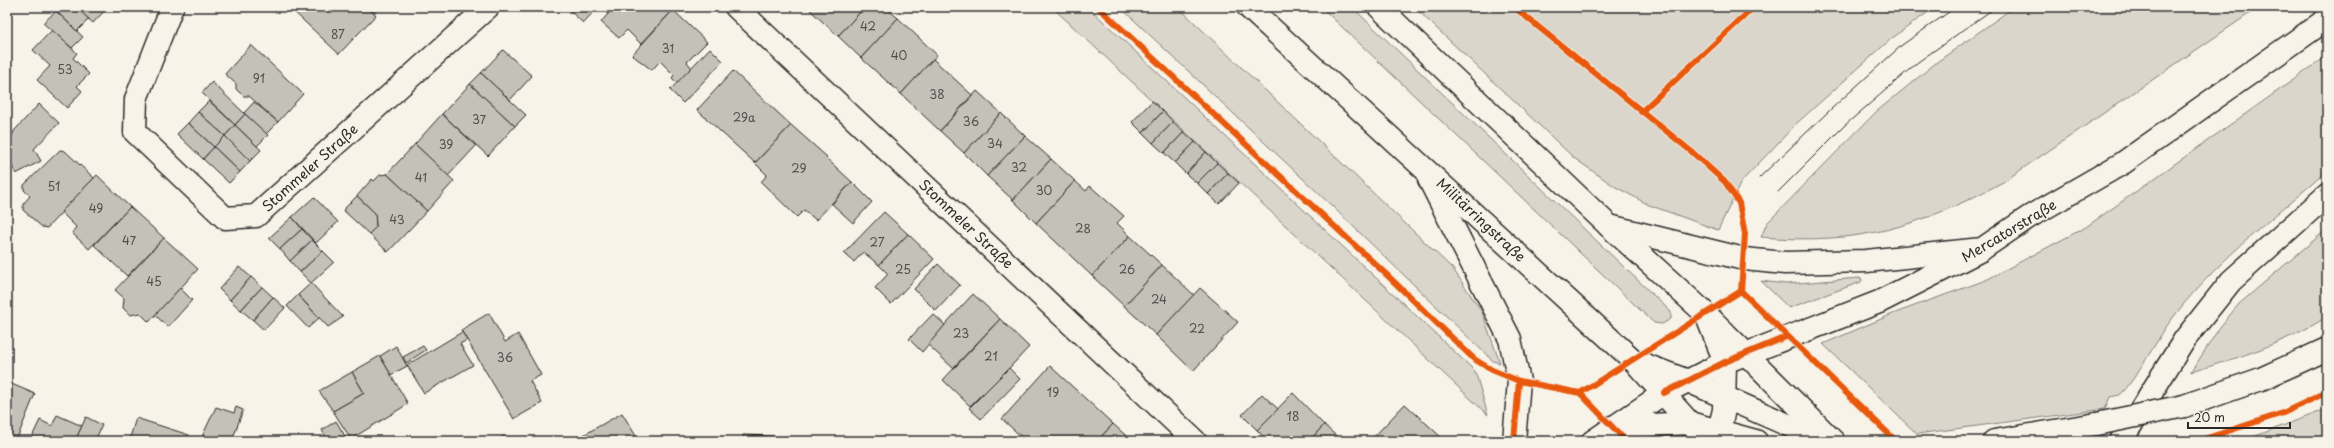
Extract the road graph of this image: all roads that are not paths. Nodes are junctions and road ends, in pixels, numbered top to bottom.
1 (172, 7) edge
2 (488, 7) edge
3 (736, 7) edge
4 (1248, 7) edge
5 (1379, 7) edge
6 (2327, 19) edge
7 (1422, 166) junction
8 (2327, 195) edge
9 (1609, 226) junction
10 (1982, 249) junction
11 (1706, 314) junction
12 (2327, 349) edge
13 (1746, 354) junction
14 (1634, 360) junction
15 (1725, 362) junction
16 (1688, 381) junction
17 (1664, 393) junction
18 (1725, 396) junction
19 (1690, 423) junction
20 (1612, 427) junction
21 (1714, 438) edge
22 (1195, 441) edge
23 (1514, 441) edge
24 (1593, 441) edge
25 (1756, 441) edge
26 (1832, 441) edge
27 (1994, 441) edge
28 (2121, 441) edge

1 - 2 main road, Stommeler Straße
3 - 22 main road, Stommeler Straße
4 - 7 main road, Militärringstraße
5 - 9 main road
6 - 10 main road, Mercatorstraße
7 - 14 main road, Militärringstraße
7 - 23 main road
8 - 28 main road
9 - 10 main road
9 - 11 main road
10 - 13 main road, Mercatorstraße
11 - 13 main road
11 - 15 main road
12 - 27 main road, bridge
13 - 15 main road, Mercatorstraße
13 - 26 main road
14 - 16 main road
14 - 17 main road, Militärringstraße
15 - 16 main road, Mercatorstraße
15 - 18 main road
16 - 17 main road, Mercatorstraße
16 - 18 main road
17 - 19 main road, Militärringstraße
17 - 20 main road, Mercatorstraße
18 - 21 main road
18 - 26 main road
19 - 20 main road
19 - 21 main road, Militärringstraße
20 - 24 main road, Mercatorstraße
21 - 25 main road

